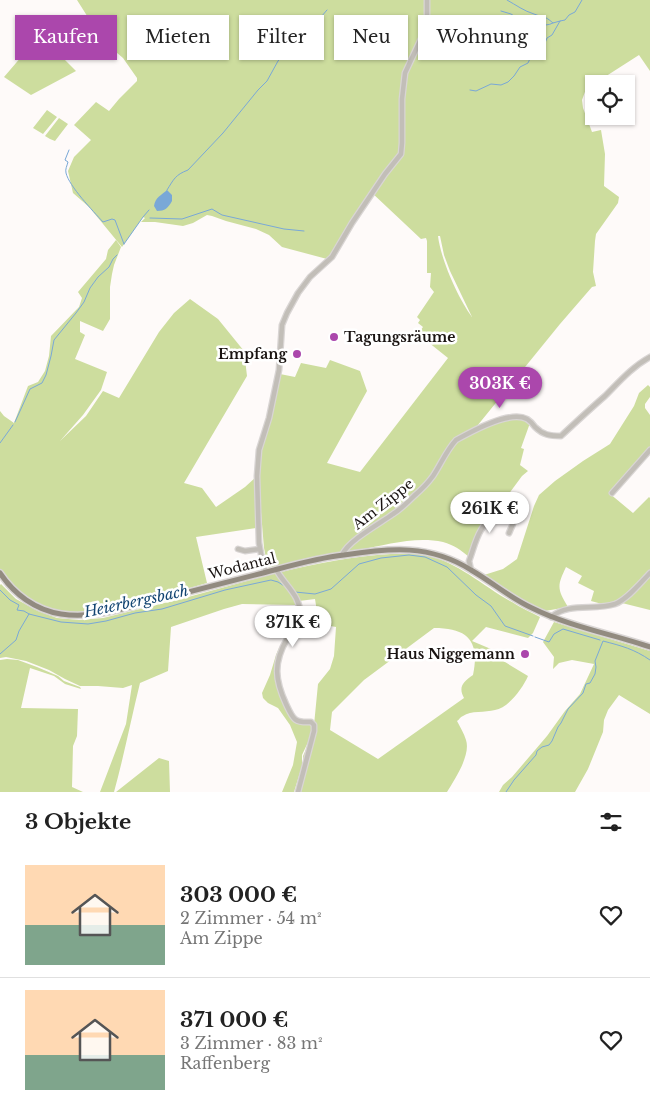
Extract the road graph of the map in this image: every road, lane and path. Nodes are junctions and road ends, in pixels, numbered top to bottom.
1 (427, 0) edge
2 (650, 357) edge
3 (650, 450) edge
4 (612, 493) dead end
5 (509, 533) dead end
6 (238, 549) dead end
7 (260, 549) junction
8 (342, 555) junction
9 (276, 569) junction
10 (472, 570) junction
11 (266, 572) junction
12 (0, 573) edge
13 (650, 573) edge
14 (551, 617) junction
15 (650, 647) edge
16 (298, 792) edge

1 - 7 street
2 - 8 street, Am Zippe
3 - 4 street
5 - 10 street
6 - 7 street
7 - 11 street
8 - 9 main road, Wodantal
8 - 10 main road, Wodantal
9 - 11 main road, Wodantal
9 - 16 street
10 - 14 main road, Wodantal
11 - 12 main road, Wodantal
13 - 14 street
14 - 15 main road, Wodantal

